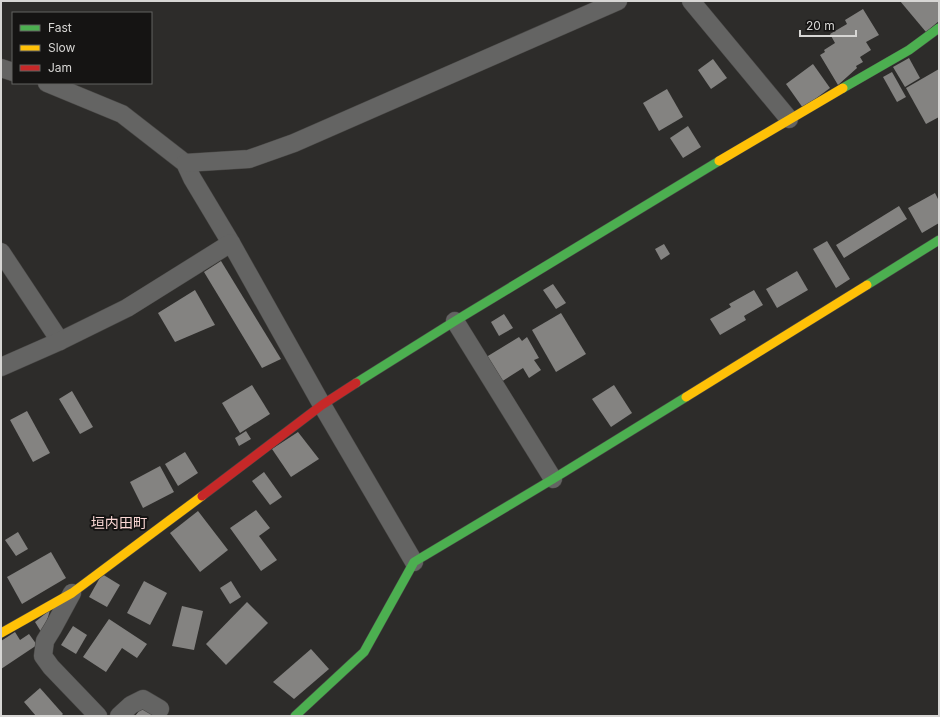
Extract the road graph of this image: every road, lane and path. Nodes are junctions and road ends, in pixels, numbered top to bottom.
1 (618, 1) edge
2 (691, 1) edge
3 (939, 28) edge
4 (1, 68) edge
5 (12, 72) edge
6 (49, 84) edge
7 (789, 119) junction
8 (185, 163) junction
9 (939, 240) edge
10 (231, 243) junction
11 (1, 252) edge
12 (454, 321) junction
13 (60, 341) junction
14 (1, 367) edge
15 (322, 404) junction
16 (553, 479) junction
17 (414, 562) junction
18 (72, 593) junction
19 (1, 633) edge
20 (160, 709) dead end
21 (98, 716) edge
22 (120, 716) edge
23 (295, 716) edge

1 - 8 street
2 - 7 street
3 - 7 street
4 - 5 street
6 - 8 street
7 - 12 street
8 - 10 street
9 - 16 street
10 - 13 street
10 - 15 street
11 - 13 street
12 - 15 street
12 - 16 street
13 - 14 street
15 - 17 street
15 - 18 street
16 - 17 street
17 - 23 street
18 - 19 street
18 - 21 street
20 - 22 street

